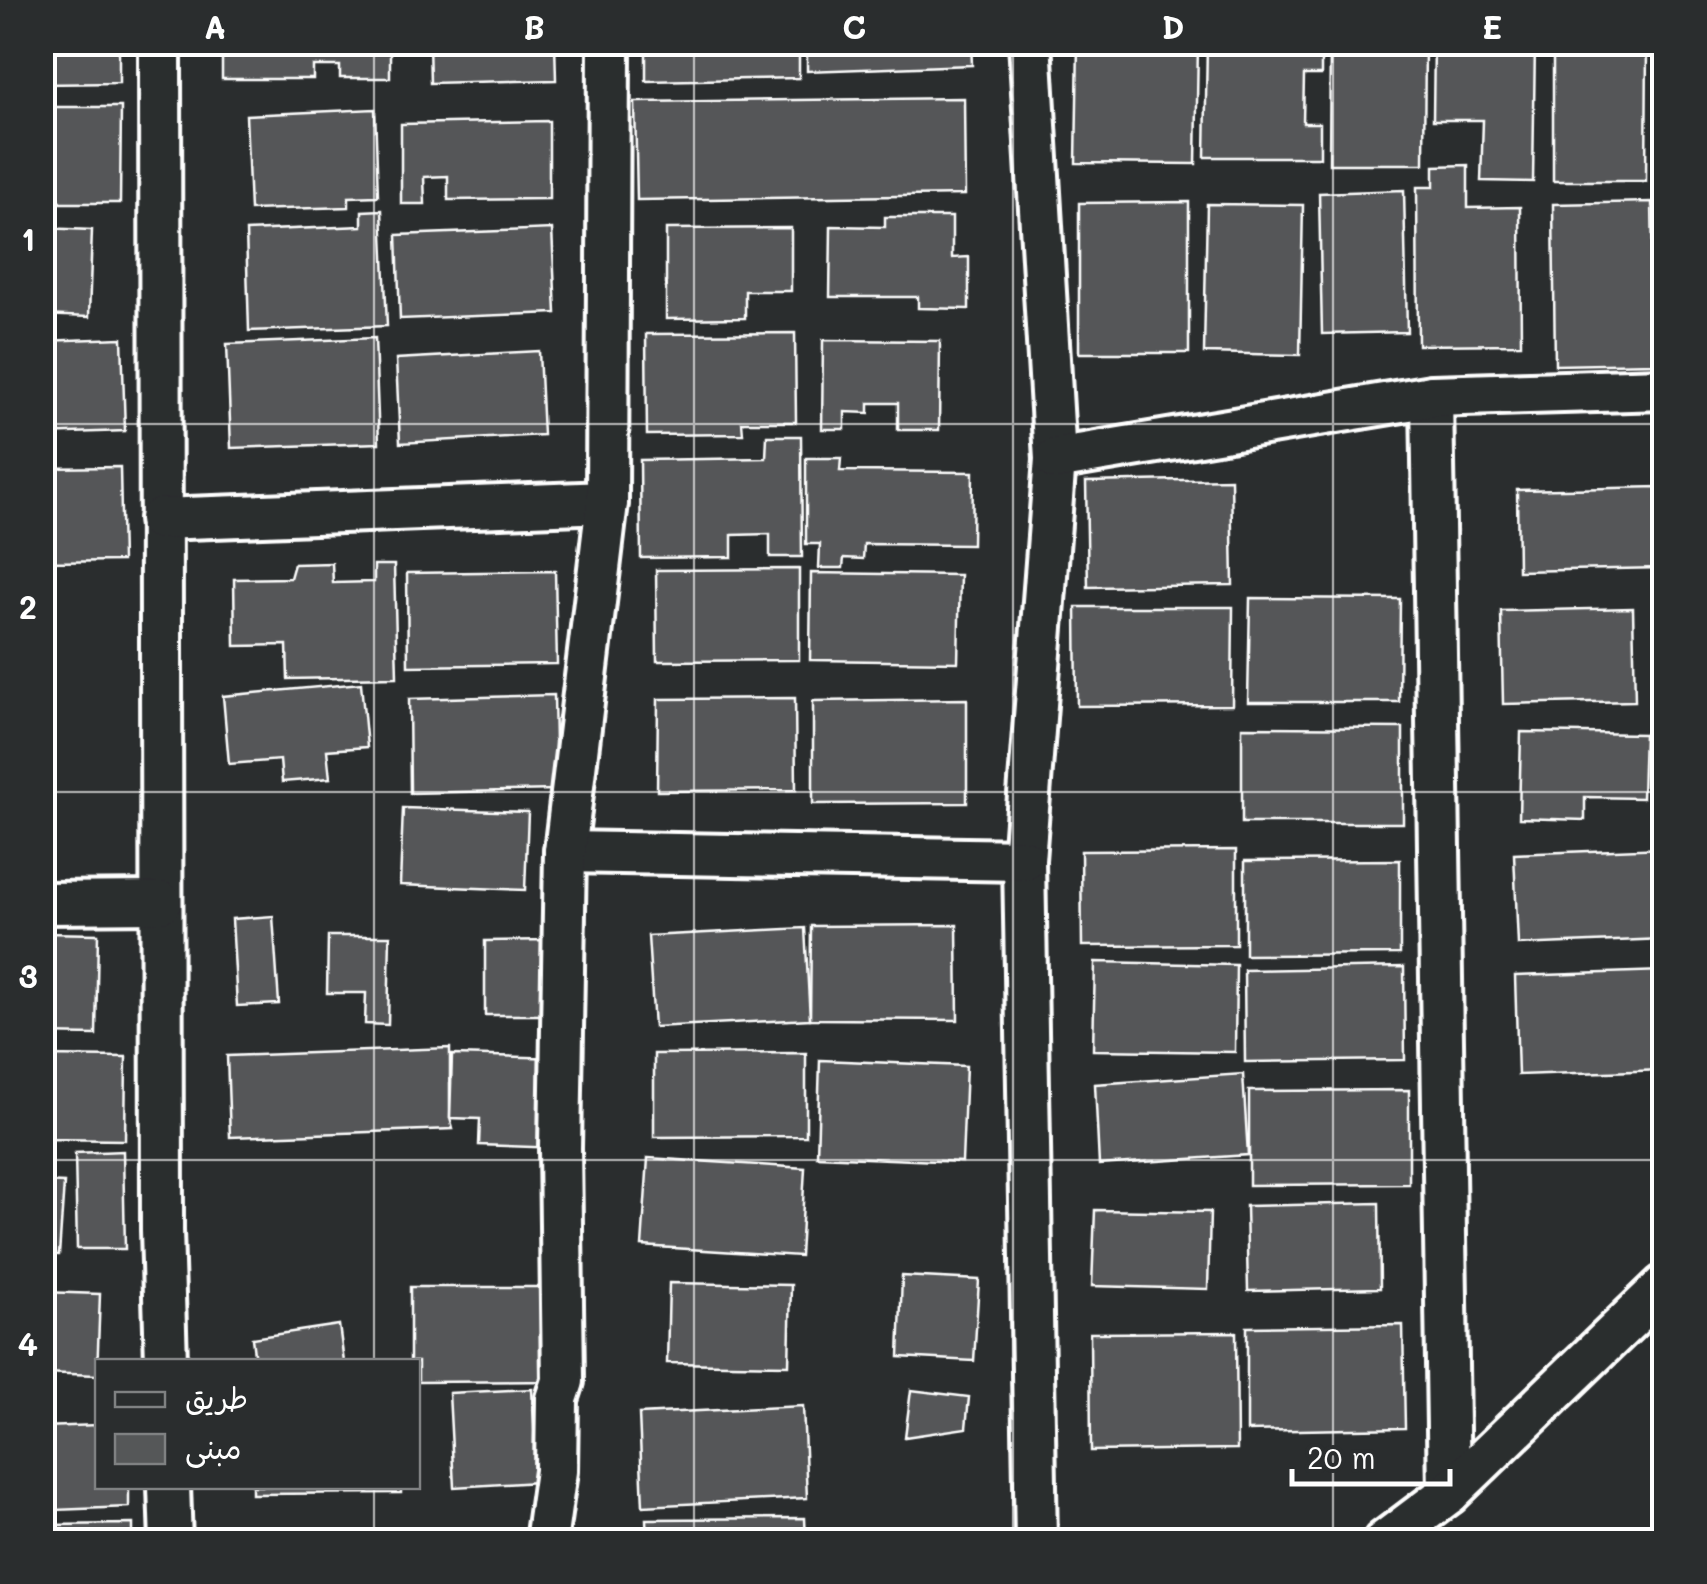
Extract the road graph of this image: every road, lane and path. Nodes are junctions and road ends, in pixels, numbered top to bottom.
1 (160, 42) edge
2 (609, 42) edge
3 (1030, 42) edge
4 (1664, 389) edge
5 (1432, 396) junction
6 (1055, 458) junction
7 (607, 502) junction
8 (160, 519) junction
9 (565, 852) junction
10 (1024, 860) junction
11 (161, 902) junction
12 (42, 903) edge
13 (1664, 1286) edge
14 (166, 1359) edge
15 (169, 1489) edge
16 (1449, 1493) junction
17 (171, 1542) edge
18 (546, 1542) edge
19 (1036, 1542) edge
20 (1384, 1542) edge

1 - 8 street
2 - 7 street
3 - 6 street
4 - 5 street
5 - 6 street
5 - 16 street
6 - 10 street
7 - 8 street
7 - 9 street
8 - 11 street
9 - 10 street
9 - 18 street
10 - 19 street
11 - 12 street
11 - 14 street
13 - 16 street
15 - 17 street
16 - 20 street

